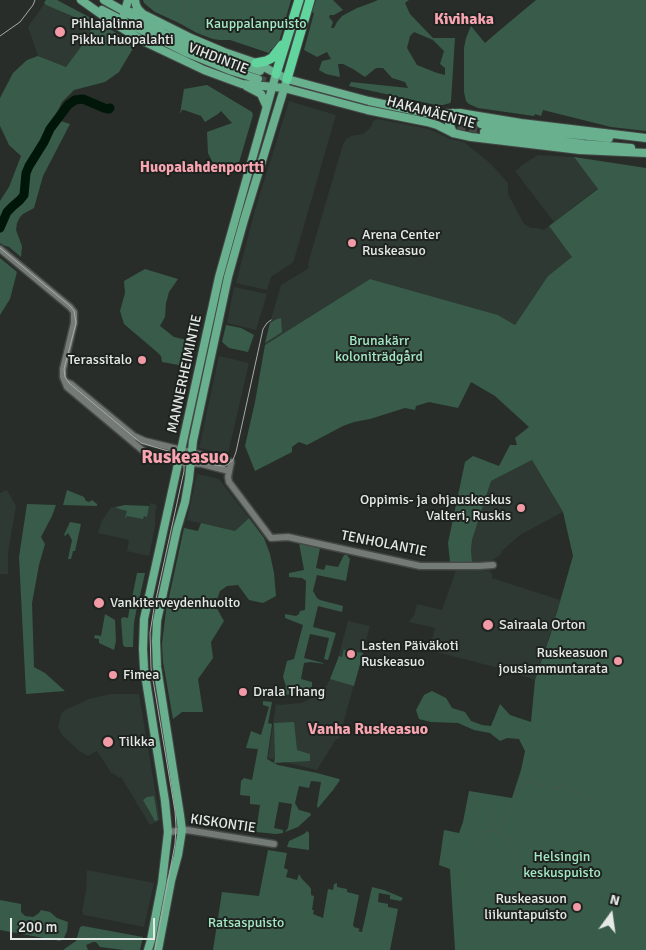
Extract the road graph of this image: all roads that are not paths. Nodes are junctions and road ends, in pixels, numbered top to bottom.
1 (82, 0) edge
2 (104, 0) edge
3 (128, 0) edge
4 (135, 0) edge
5 (299, 0) edge
6 (310, 0) edge
7 (125, 11) junction
8 (145, 16) junction
9 (124, 21) junction
10 (126, 30) junction
11 (287, 39) junction
12 (258, 71) junction
13 (276, 74) junction
14 (285, 83) junction
15 (242, 84) junction
16 (272, 86) junction
17 (369, 101) junction
18 (266, 105) junction
19 (367, 110) junction
20 (453, 113) junction
21 (471, 115) junction
22 (482, 130) junction
23 (453, 133) junction
24 (471, 137) junction
25 (646, 139) edge
26 (646, 148) edge
27 (646, 153) edge
28 (1, 250) edge
29 (66, 382) junction
30 (181, 450) junction
31 (191, 452) junction
32 (179, 462) junction
33 (191, 463) junction
34 (229, 470) junction
35 (493, 565) dead end
36 (182, 830) junction
37 (168, 832) junction
38 (274, 844) dead end
39 (148, 950) edge
40 (158, 950) edge

1 - 9 main road, VIHDINTIE
1 - 10 main road, VIHDINTIE
2 - 7 main road, VIHDINTIE
3 - 7 main road
4 - 8 main road
5 - 11 highway
6 - 14 highway
7 - 8 main road, VIHDINTIE
7 - 9 main road
7 - 12 main road, VIHDINTIE
8 - 12 main road, VIHDINTIE
9 - 10 main road
9 - 12 main road, VIHDINTIE
10 - 15 main road, VIHDINTIE
11 - 12 highway
11 - 13 highway
12 - 13 main road, VIHDINTIE
13 - 14 main road, HAKAMÄENTIE
13 - 16 main road, MANNERHEIMINTIE
14 - 16 main road, HAKAMÄENTIE
14 - 17 main road, HAKAMÄENTIE
14 - 19 main road, HAKAMÄENTIE
14 - 31 main road, MANNERHEIMINTIE
15 - 16 main road, VIHDINTIE
15 - 18 main road
16 - 18 main road, MANNERHEIMINTIE
17 - 19 main road
17 - 20 main road, HAKAMÄENTIE
18 - 30 main road, MANNERHEIMINTIE
19 - 23 main road, HAKAMÄENTIE
20 - 21 main road, HAKAMÄENTIE
20 - 23 main road
21 - 22 main road
21 - 25 main road, HAKAMÄENTIE
22 - 24 main road, HAKAMÄENTIE
22 - 24 main road
22 - 25 main road, HAKAMÄENTIE
22 - 26 main road, HAKAMÄENTIE
22 - 27 main road, HAKAMÄENTIE
23 - 24 main road, HAKAMÄENTIE
28 - 29 street
29 - 30 street
29 - 32 street
30 - 31 street
30 - 32 main road, MANNERHEIMINTIE
31 - 33 main road, MANNERHEIMINTIE
31 - 34 street
32 - 33 street
32 - 37 main road, MANNERHEIMINTIE
33 - 34 street
33 - 36 main road, MANNERHEIMINTIE
34 - 35 street, TENHOLANTIE
36 - 37 street, KISKONTIE
36 - 38 street, KISKONTIE
36 - 40 main road, MANNERHEIMINTIE
37 - 39 main road, MANNERHEIMINTIE

